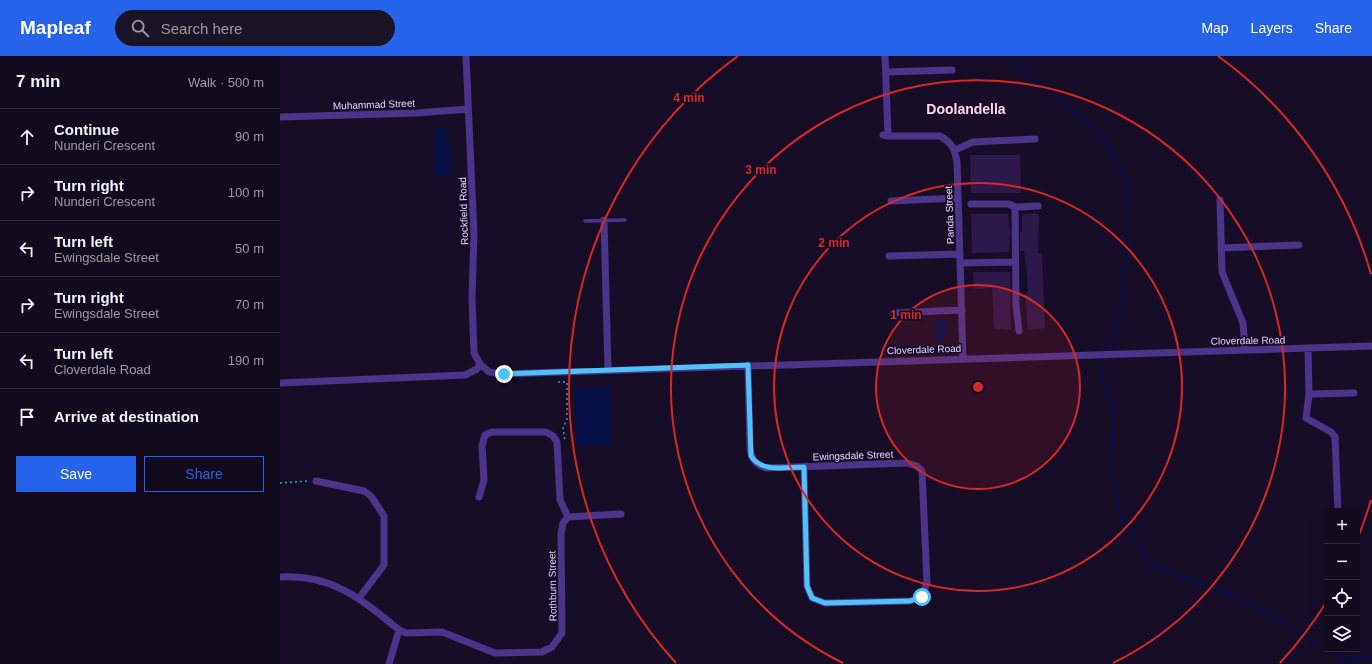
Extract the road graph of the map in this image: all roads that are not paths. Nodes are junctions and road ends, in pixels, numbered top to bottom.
1 (466, 56) edge
2 (885, 56) edge
3 (952, 70) dead end
4 (886, 72) junction
5 (468, 109) junction
6 (280, 117) edge
7 (1035, 139) dead end
8 (955, 150) junction
9 (958, 198) junction
10 (1220, 200) dead end
11 (891, 201) dead end
12 (971, 204) dead end
13 (1038, 206) dead end
14 (1015, 207) junction
15 (604, 220) junction
16 (625, 220) dead end
17 (585, 221) dead end
18 (1299, 244) dead end
19 (1221, 248) junction
20 (960, 254) junction
21 (889, 256) dead end
22 (1015, 262) junction
23 (960, 263) junction
24 (962, 310) junction
25 (893, 313) dead end
26 (1019, 331) dead end
27 (1372, 346) edge
28 (1308, 348) junction
29 (1245, 349) junction
30 (963, 358) junction
31 (480, 364) junction
32 (748, 365) junction
33 (608, 370) junction
34 (280, 383) edge
35 (1354, 393) dead end
36 (1309, 394) junction
37 (804, 467) junction
38 (316, 481) road end
39 (479, 497) dead end
40 (1338, 508) edge
41 (621, 514) dead end
42 (568, 517) junction
43 (280, 577) edge
44 (359, 598) junction
45 (399, 630) junction
46 (389, 664) edge

1 - 5 street, Rockfield Road
2 - 4 street
3 - 4 street
4 - 8 street
5 - 6 street, Muhammad Street
5 - 31 street, Rockfield Road
7 - 8 street
8 - 9 street, Panda Street
9 - 11 street
9 - 20 street, Panda Street
10 - 19 street
12 - 14 street
13 - 14 street
14 - 22 street
15 - 16 lane
15 - 17 lane
15 - 33 street
18 - 19 street
19 - 29 street
20 - 21 street
20 - 23 street, Panda Street
22 - 23 street
22 - 26 street
23 - 24 street, Panda Street
24 - 25 street
24 - 30 street, Panda Street
27 - 28 street, Cloverdale Road
28 - 29 street, Cloverdale Road
28 - 36 street
29 - 30 street, Cloverdale Road
30 - 32 street, Cloverdale Road
31 - 33 street, Cloverdale Road
31 - 34 street
32 - 33 street, Cloverdale Road
32 - 37 street, Ewingsdale Street
35 - 36 street
36 - 40 street
37 - 37 street, Ewingsdale Street
38 - 44 street
39 - 42 street
41 - 42 street
42 - 45 street, Rothburn Street
43 - 44 street
44 - 45 street
45 - 46 street

